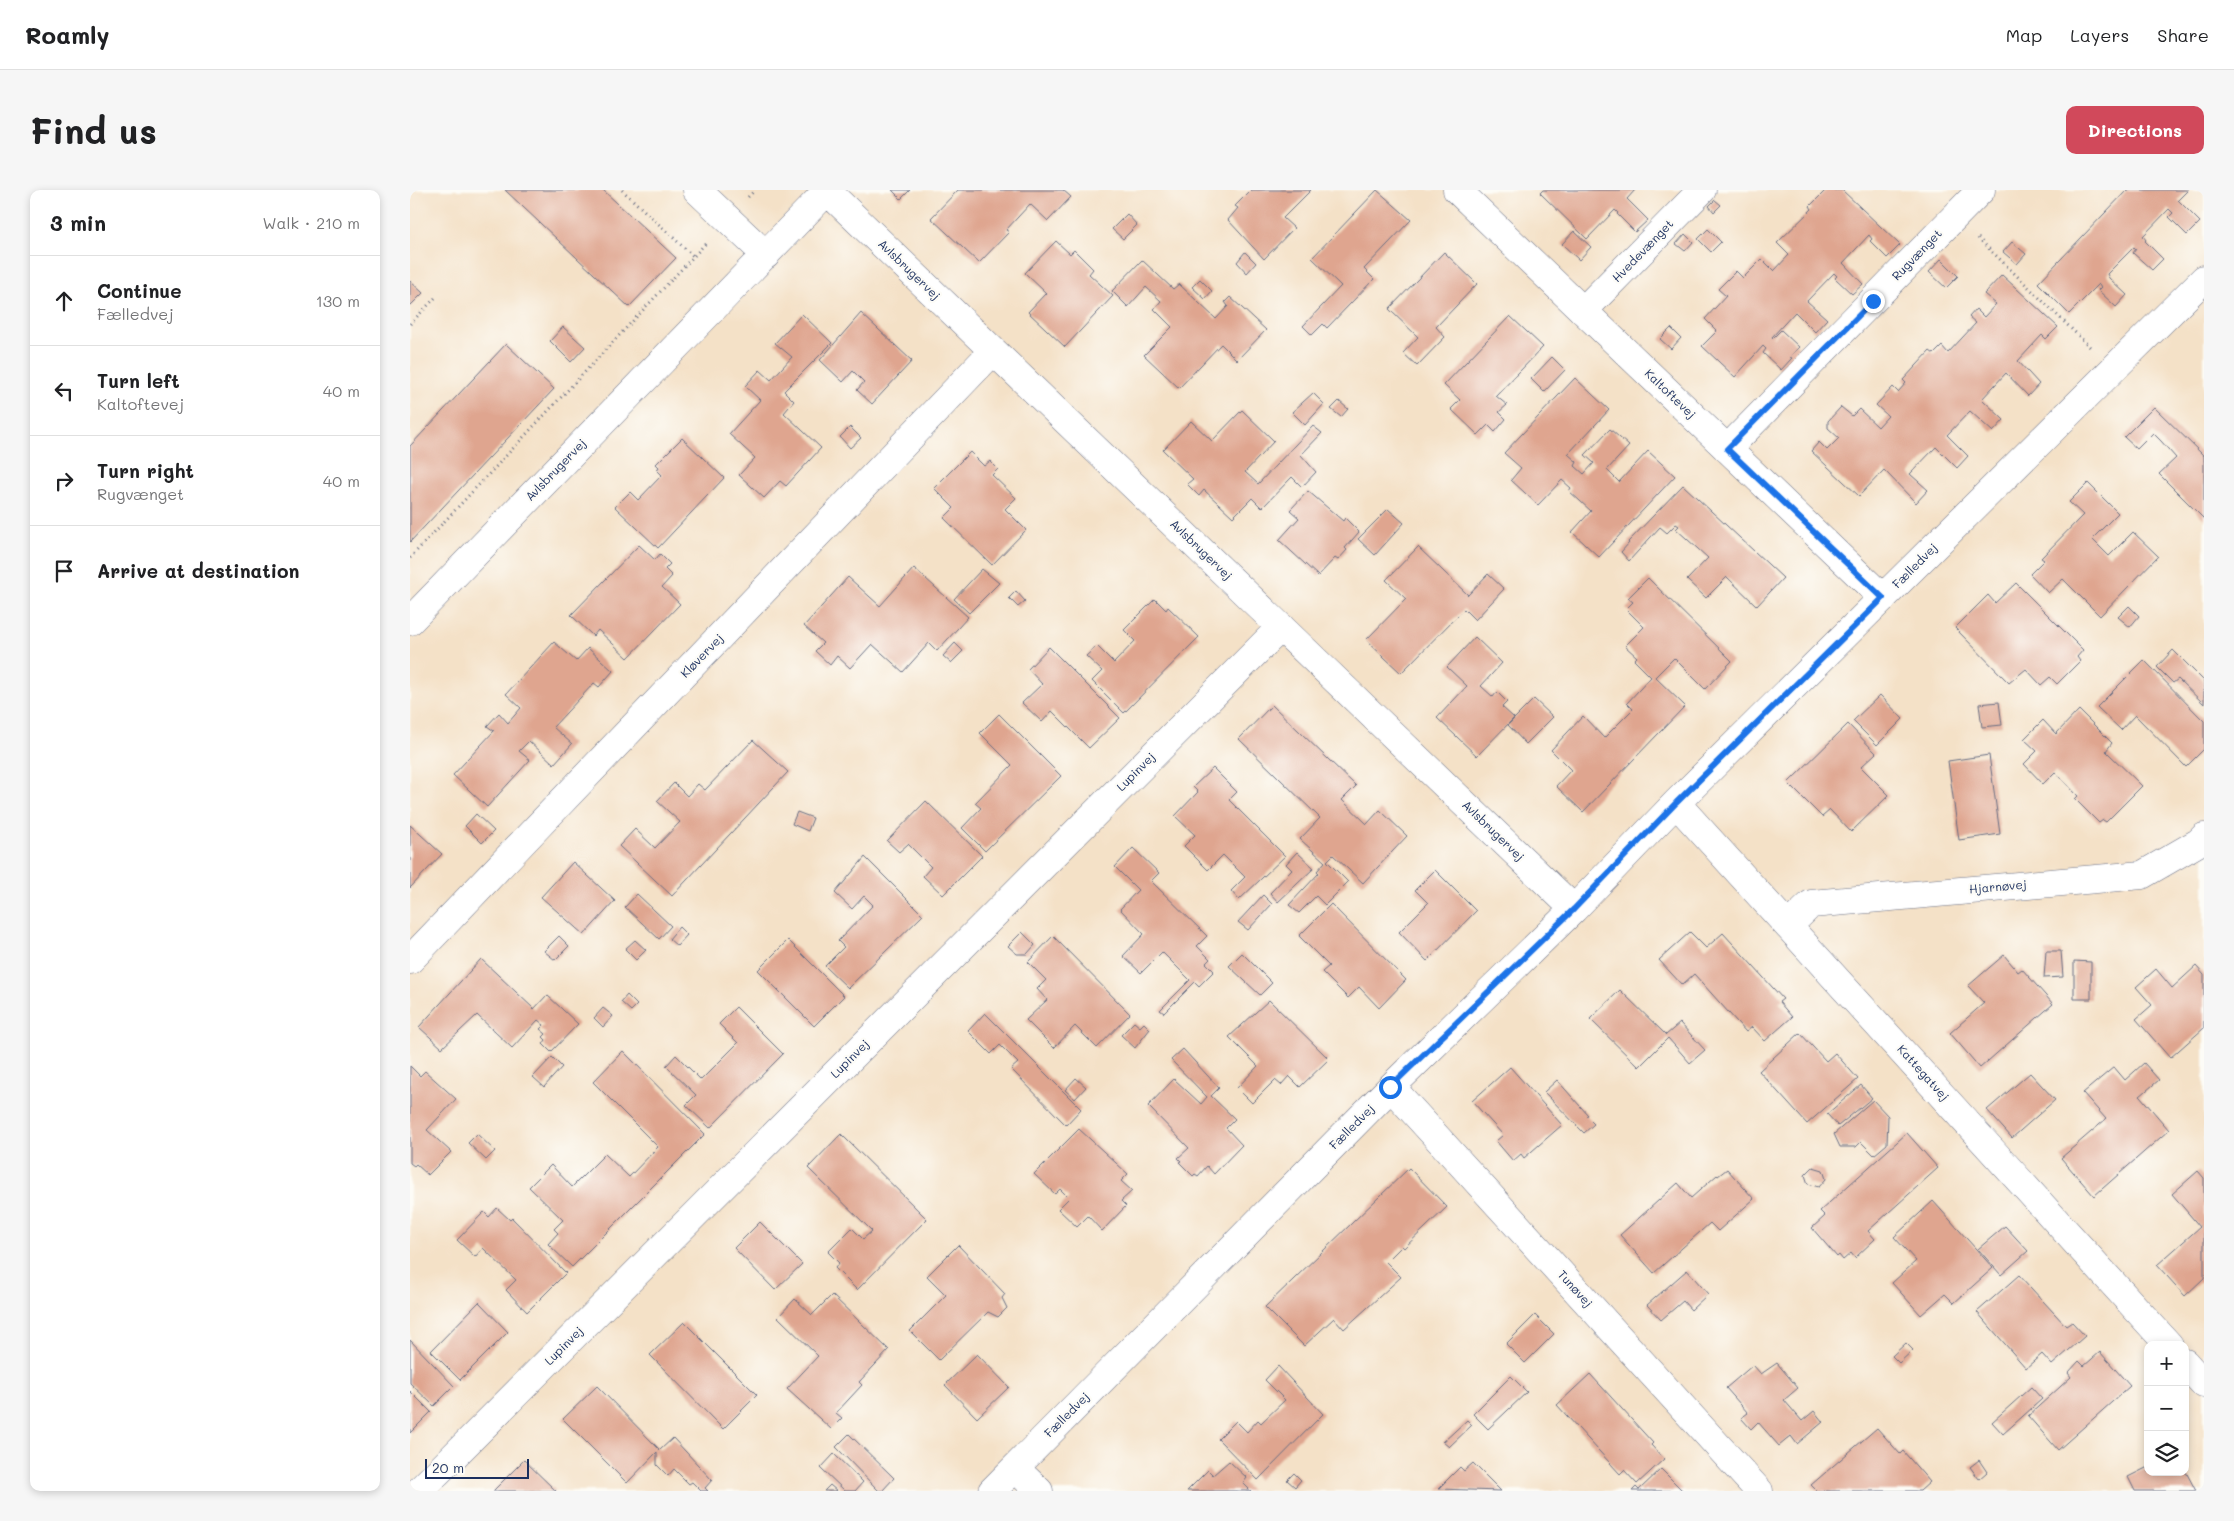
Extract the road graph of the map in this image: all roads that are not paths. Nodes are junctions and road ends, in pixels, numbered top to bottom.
1 (697, 190) edge
2 (1457, 190) edge
3 (1702, 190) edge
4 (1981, 190) edge
5 (826, 191) edge
6 (766, 255) junction
7 (2204, 279) edge
8 (1583, 312) junction
9 (993, 351) junction
10 (1727, 449) junction
11 (1883, 598) junction
12 (410, 621) edge
13 (1280, 627) junction
14 (1676, 803) junction
15 (2204, 837) edge
16 (1574, 909) junction
17 (1789, 924) junction
18 (410, 960) edge
19 (1390, 1087) junction
20 (2165, 1341) edge
21 (2189, 1367) edge
22 (2204, 1384) edge
23 (1015, 1468) junction
24 (419, 1491) edge
25 (992, 1491) edge
26 (1039, 1491) edge
27 (1759, 1491) edge

1 - 6 street
2 - 8 street, Kaltoftevej
3 - 8 street, Hvedevænget
4 - 10 street, Rugvænget
5 - 6 street, Avlsbrugervej
5 - 9 street, Avlsbrugervej
6 - 12 street, Avlsbrugervej
7 - 11 street, Fælledvej
8 - 10 street, Kaltoftevej
9 - 13 street, Avlsbrugervej
9 - 18 street, Kløvervej
10 - 11 street, Kaltoftevej
11 - 14 street, Fælledvej
13 - 16 street, Avlsbrugervej
13 - 24 street, Lupinvej
14 - 16 street, Fælledvej
14 - 17 street, Kattegatvej
15 - 17 street, Hjarnøvej
16 - 19 street, Fælledvej
17 - 20 street, Kattegatvej
19 - 23 street, Fælledvej
19 - 27 street, Tunøvej
21 - 22 street
23 - 25 street, Fælledvej
23 - 26 street

